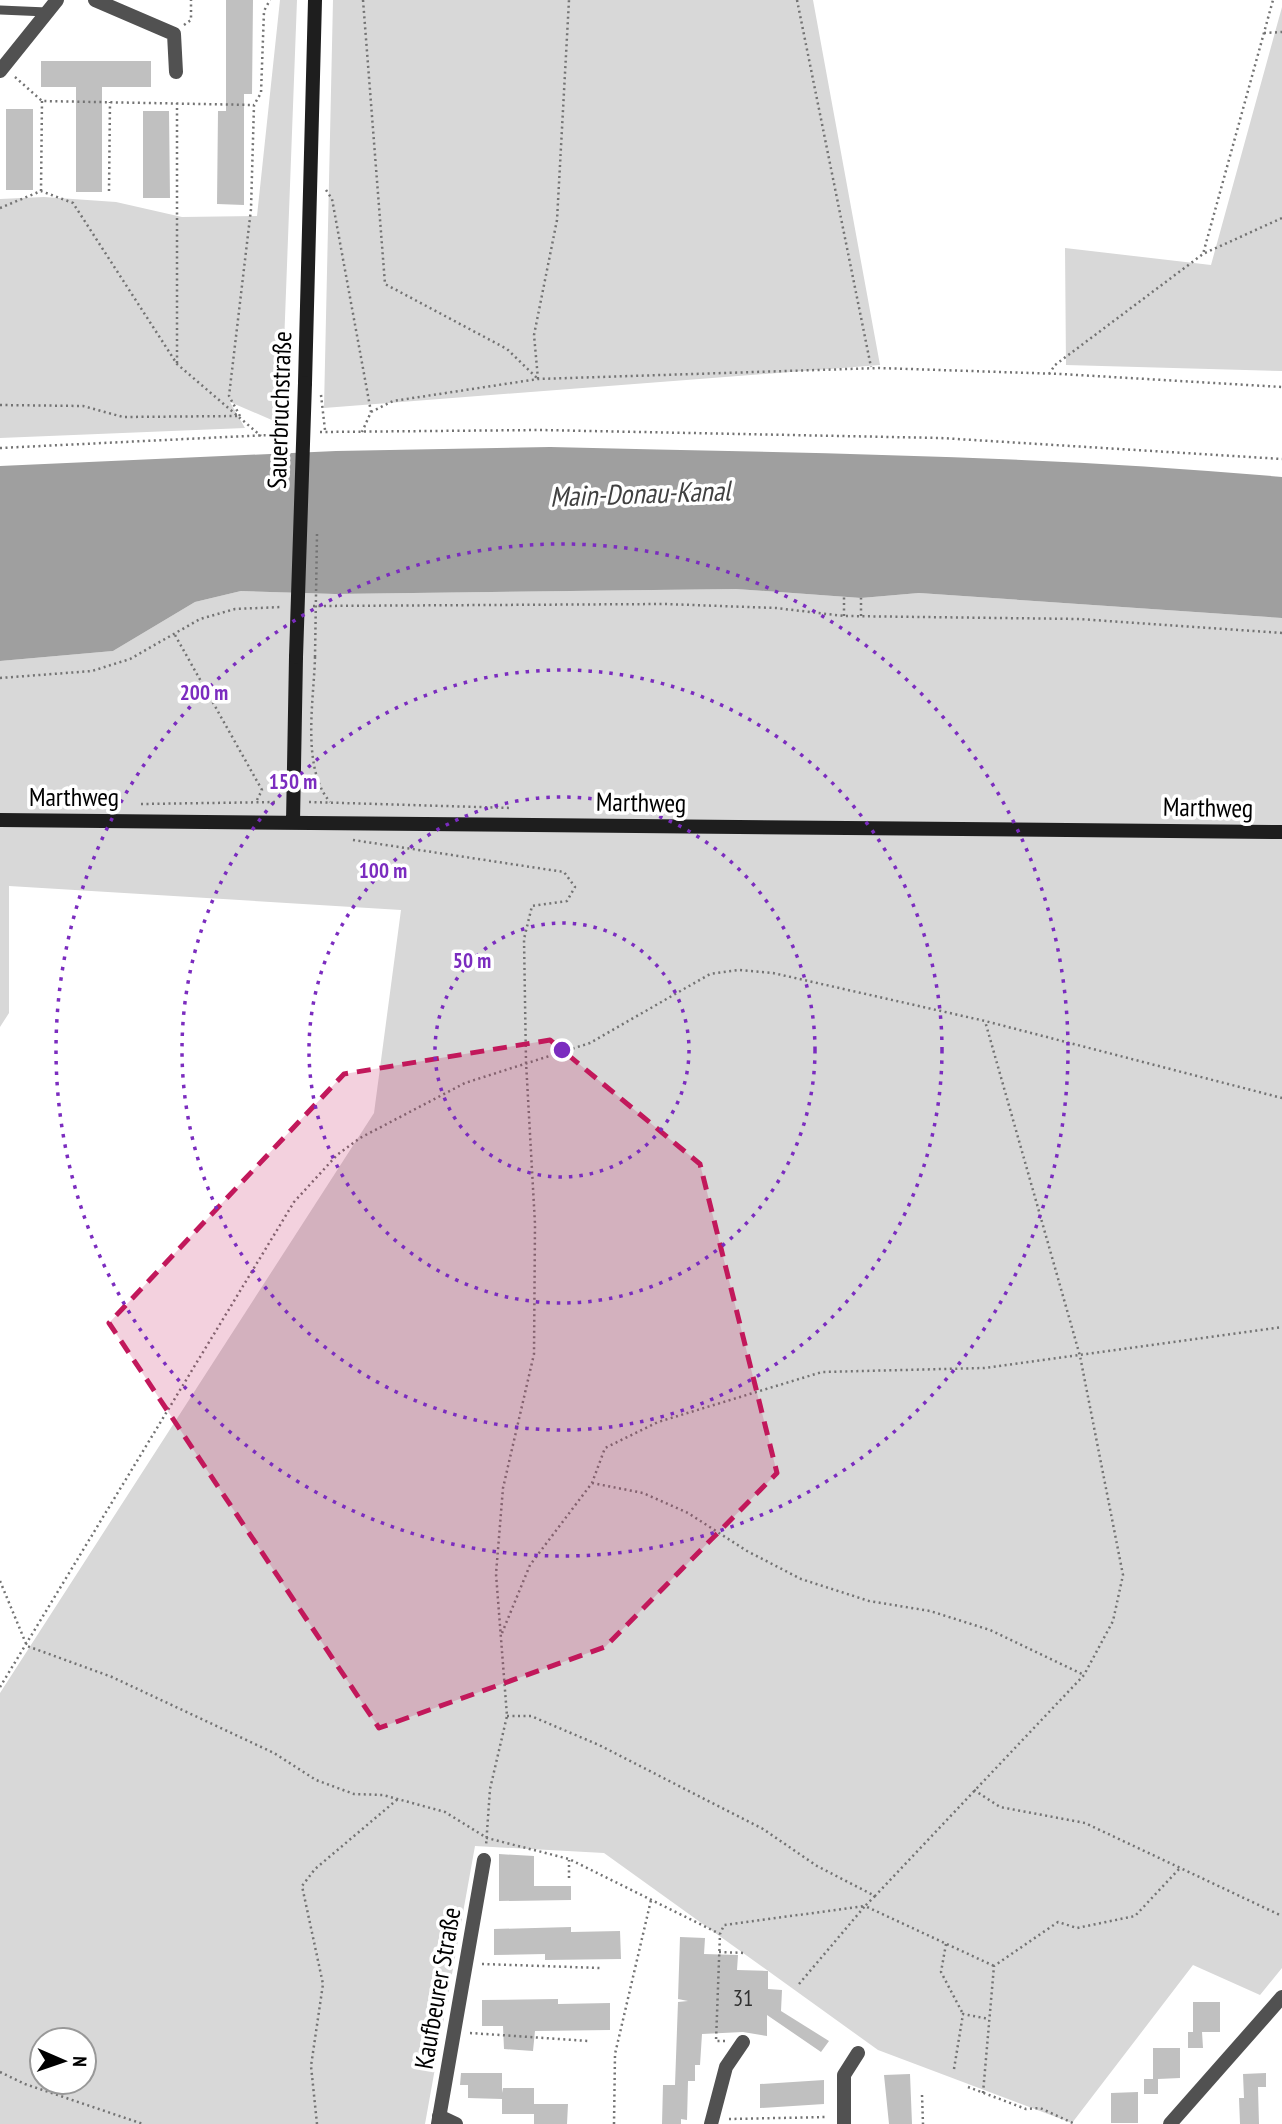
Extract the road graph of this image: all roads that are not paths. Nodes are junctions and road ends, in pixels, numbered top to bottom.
1 (57, 0) edge
2 (95, 0) edge
3 (315, 0) edge
4 (0, 10) edge
5 (47, 12) junction
6 (2, 69) edge
7 (176, 72) dead end
8 (0, 820) edge
9 (293, 822) junction
10 (1282, 832) edge
11 (484, 1860) road end
12 (1281, 1999) edge
13 (743, 2042) road end
14 (858, 2053) dead end
15 (438, 2120) edge
16 (844, 2120) edge
17 (711, 2121) edge
18 (456, 2124) edge
19 (1170, 2124) edge

1 - 5 street
2 - 7 street
3 - 9 main road, Sauerbruchstraße, bridge
4 - 5 lane
5 - 6 street
8 - 9 main road, Marthweg
9 - 10 main road, Marthweg
11 - 15 street, Kaufbeurer Straße
12 - 19 street
13 - 17 street
14 - 16 street
15 - 18 street

